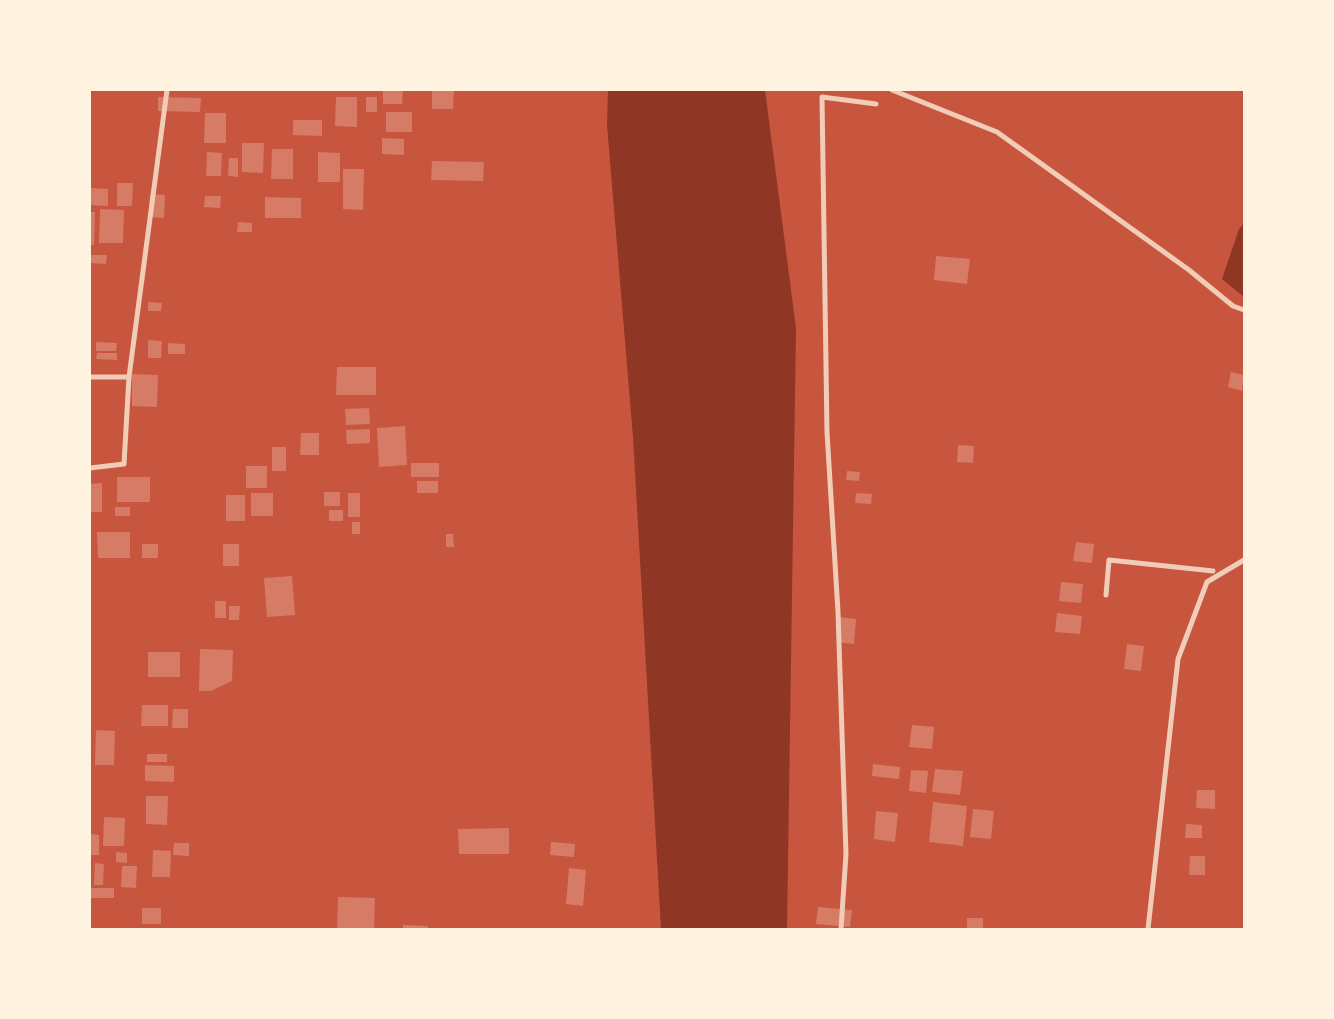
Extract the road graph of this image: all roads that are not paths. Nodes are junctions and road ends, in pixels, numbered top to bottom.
1 (168, 90) edge
2 (892, 90) edge
3 (876, 104) dead end
4 (1244, 310) edge
5 (129, 376) junction
6 (90, 377) edge
7 (90, 468) edge
8 (1244, 560) edge
9 (1213, 571) dead end
10 (1106, 595) dead end
11 (842, 929) edge
12 (1148, 929) edge

1 - 5 street
2 - 4 street
3 - 11 street
5 - 6 street
5 - 7 street
8 - 12 street
9 - 10 street

